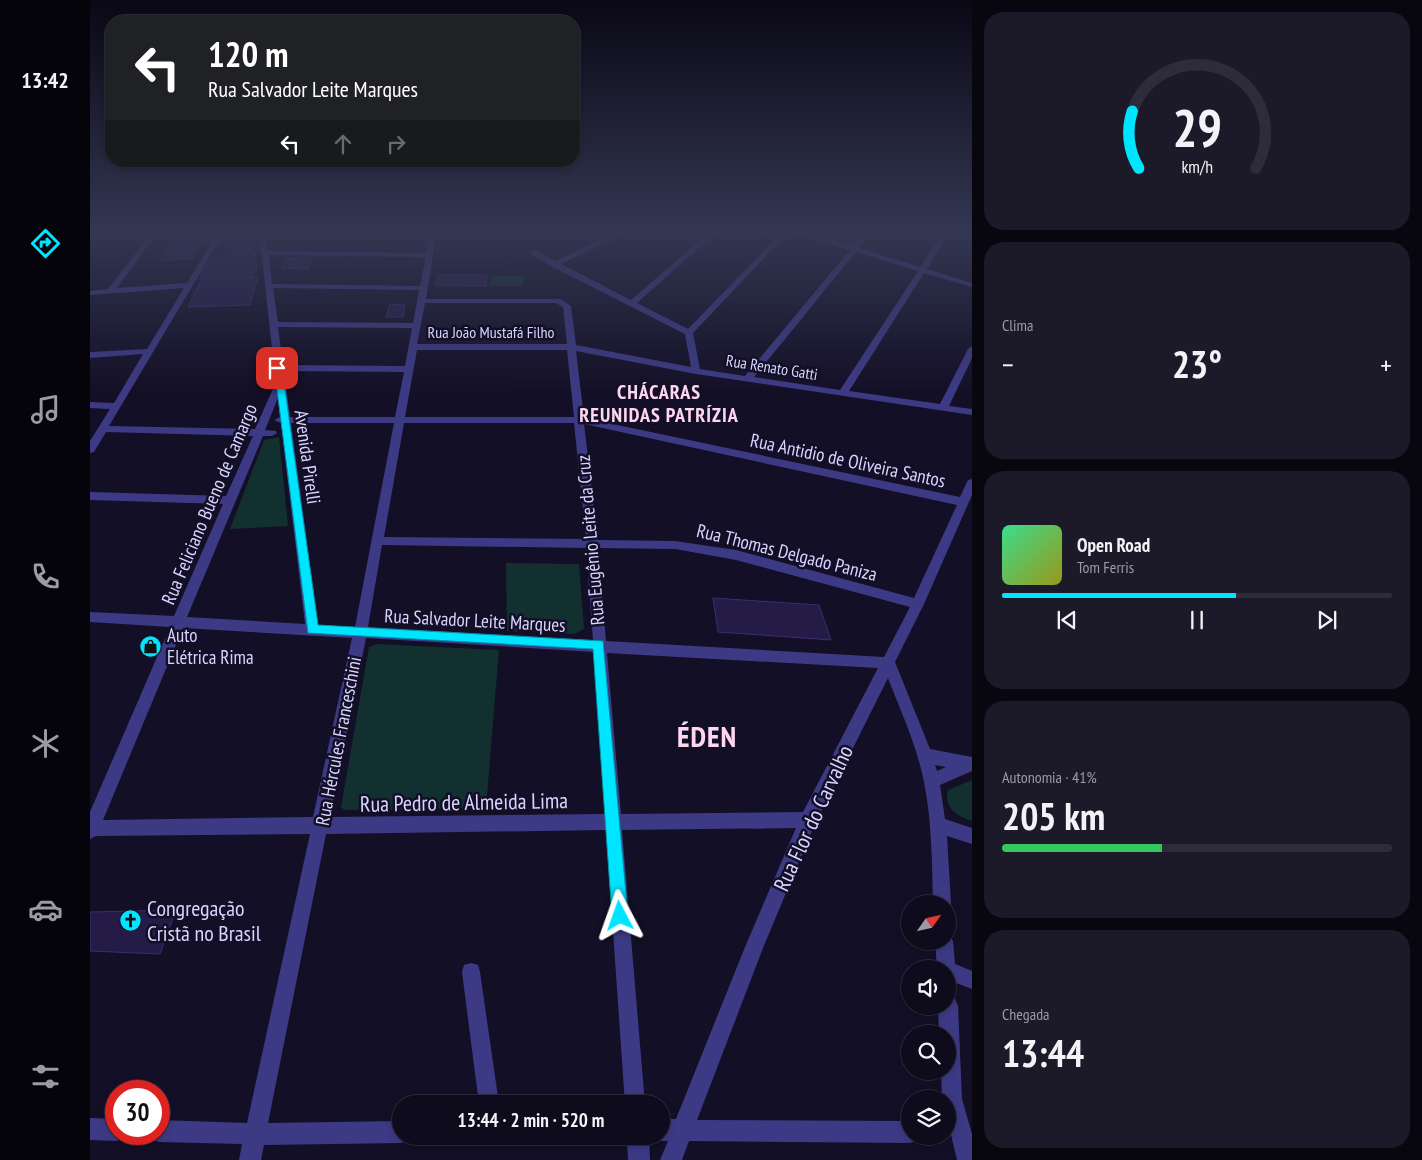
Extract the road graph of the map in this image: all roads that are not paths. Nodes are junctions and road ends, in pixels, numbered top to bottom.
1 (115, 285) edge
2 (596, 285) edge
3 (653, 285) edge
4 (734, 285) edge
5 (825, 285) edge
6 (910, 285) edge
7 (187, 286) joint
8 (270, 286) joint
9 (423, 288) joint
10 (111, 291) junction
11 (90, 293) edge
12 (421, 301) junction
13 (632, 303) junction
14 (274, 324) junction
15 (416, 326) junction
16 (689, 332) junction
17 (412, 347) junction
18 (570, 347) junction
19 (972, 349) edge
20 (149, 351) junction
21 (90, 355) edge
22 (277, 368) junction
23 (407, 369) junction
24 (696, 371) junction
25 (748, 378) junction
26 (280, 383) junction
27 (844, 393) junction
28 (90, 405) edge
29 (116, 406) junction
30 (944, 407) junction
31 (972, 412) edge
32 (578, 420) junction
33 (400, 421) junction
34 (276, 428) junction
35 (102, 430) junction
36 (90, 450) edge
37 (972, 483) edge
38 (90, 496) edge
39 (231, 500) junction
40 (963, 502) junction
41 (377, 541) junction
42 (592, 543) junction
43 (918, 604) junction
44 (90, 617) edge
45 (180, 621) junction
46 (312, 629) junction
47 (360, 633) junction
48 (599, 644) junction
49 (889, 663) junction
50 (924, 755) junction
51 (971, 764) edge
52 (932, 781) junction
53 (808, 820) junction
54 (613, 822) junction
55 (938, 825) junction
56 (321, 826) junction
57 (90, 829) edge
58 (972, 836) edge
59 (942, 895) edge
60 (472, 972) dead end
61 (956, 974) edge
62 (972, 980) edge
63 (948, 1015) edge
64 (952, 1090) edge
65 (488, 1095) edge
66 (634, 1095) edge
67 (90, 1129) edge
68 (105, 1130) edge
69 (672, 1130) edge
70 (170, 1131) edge
71 (392, 1132) edge
72 (901, 1132) edge
73 (255, 1134) junction
74 (956, 1136) edge
75 (638, 1145) edge
76 (250, 1160) edge
77 (639, 1160) edge
78 (671, 1160) edge
79 (968, 1160) edge

1 - 10 street
2 - 13 street
3 - 13 street
4 - 16 street
5 - 25 street
6 - 27 street
7 - 10 street
7 - 20 street
8 - 9 street
8 - 14 street, Avenida Pirelli
9 - 12 street, Rua Hércules Franceschini
10 - 11 street
12 - 15 street, Rua Hércules Franceschini
12 - 18 street, Rua Eugênio Leite da Cruz
13 - 16 street
14 - 15 street
14 - 22 street, Avenida Pirelli
15 - 17 street, Rua Hércules Franceschini
16 - 24 street
17 - 18 street, Rua João Mustafá Filho
17 - 23 street, Rua Hércules Franceschini
18 - 24 street, Rua Renato Gatti
18 - 32 street, Rua Eugênio Leite da Cruz
19 - 30 street
20 - 21 street
20 - 29 street
22 - 23 street
22 - 26 street, Avenida Pirelli
23 - 33 street, Rua Hércules Franceschini
24 - 25 street, Rua Renato Gatti
25 - 27 street, Rua Renato Gatti
26 - 34 street, Rua Feliciano Bueno de Camargo
26 - 34 street, Avenida Pirelli
27 - 30 street, Rua Renato Gatti
28 - 29 street
29 - 35 street
30 - 31 street, Rua Renato Gatti
32 - 33 street, Rua Antidio de Oliveira Santos
32 - 40 street, Rua Antidio de Oliveira Santos
32 - 42 street, Rua Eugênio Leite da Cruz
33 - 34 street, Rua Antidio de Oliveira Santos
33 - 41 street, Rua Hércules Franceschini
34 - 35 street, Rua Antidio de Oliveira Santos
34 - 39 street, Rua Feliciano Bueno de Camargo
34 - 46 street, Avenida Pirelli
35 - 36 street
37 - 40 street, Rua Flor do Carvalho
38 - 39 street
39 - 45 street, Rua Feliciano Bueno de Camargo
40 - 43 street, Rua Flor do Carvalho
41 - 42 street, Rua Thomas Delgado Paniza
41 - 47 street, Rua Hércules Franceschini
42 - 43 street, Rua Thomas Delgado Paniza
42 - 48 street, Rua Eugênio Leite da Cruz
43 - 49 street, Rua Flor do Carvalho
44 - 45 street, Rua Salvador Leite Marques
45 - 46 street, Rua Salvador Leite Marques
45 - 57 street, Rua Feliciano Bueno de Camargo
46 - 47 street, Rua Salvador Leite Marques
47 - 48 street, Rua Salvador Leite Marques
47 - 56 street, Rua Hércules Franceschini
48 - 49 street, Rua Salvador Leite Marques
48 - 54 street, Rua Eugênio Leite da Cruz
49 - 50 street
49 - 53 street, Rua Flor do Carvalho
50 - 51 street
50 - 52 street
51 - 52 street
52 - 55 street
53 - 54 street, Rua Pedro de Almeida Lima
53 - 69 street, Rua Flor do Carvalho
54 - 56 street, Rua Pedro de Almeida Lima
54 - 66 street, Rua Eugênio Leite da Cruz
55 - 58 street
55 - 59 street
56 - 57 street, Rua Pedro de Almeida Lima
56 - 73 street, Rua Hércules Franceschini
60 - 65 street
61 - 62 street
63 - 64 street
67 - 68 street
69 - 72 street
69 - 78 street, Rua Flor do Carvalho
70 - 73 street
71 - 73 street
73 - 76 street, Rua Hércules Franceschini
74 - 79 street
75 - 77 street

